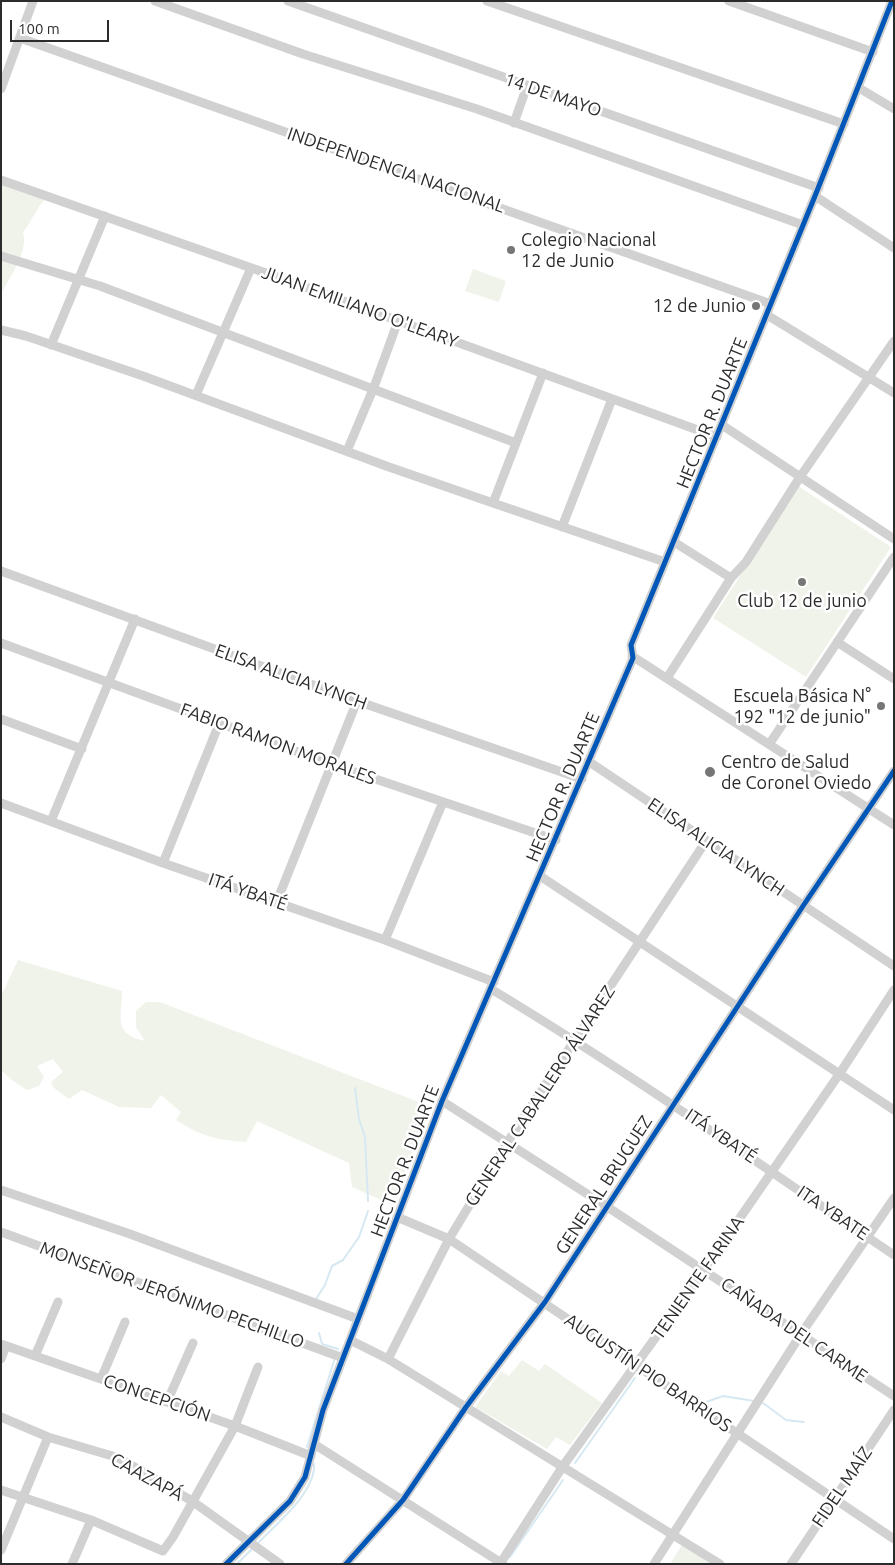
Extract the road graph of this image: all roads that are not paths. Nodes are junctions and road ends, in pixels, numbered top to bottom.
1 (33, 1) edge
2 (155, 1) edge
3 (288, 1) edge
4 (487, 1) edge
5 (729, 1) edge
6 (892, 1) edge
7 (20, 38) junction
8 (873, 52) junction
9 (527, 86) junction
10 (858, 88) junction
11 (1, 89) edge
12 (894, 109) edge
13 (514, 122) junction
14 (844, 124) junction
15 (1, 180) edge
16 (817, 192) junction
17 (105, 216) junction
18 (803, 226) junction
19 (894, 248) edge
20 (1, 256) edge
21 (251, 268) junction
22 (80, 280) junction
23 (771, 304) junction
24 (767, 315) junction
25 (398, 320) junction
26 (1, 330) edge
27 (223, 333) junction
28 (894, 340) edge
29 (51, 345) junction
30 (543, 374) junction
31 (869, 377) junction
32 (374, 388) junction
33 (894, 393) edge
34 (196, 395) junction
35 (612, 399) junction
36 (722, 425) junction
37 (717, 437) junction
38 (516, 443) junction
39 (347, 451) junction
40 (800, 477) junction
41 (494, 503) junction
42 (562, 527) junction
43 (894, 540) edge
44 (674, 542) junction
45 (894, 557) edge
46 (665, 562) junction
47 (1, 571) edge
48 (731, 578) junction
49 (135, 619) junction
50 (837, 642) junction
51 (1, 643) edge
52 (632, 656) junction
53 (667, 678) junction
54 (894, 679) edge
55 (109, 682) junction
56 (357, 701) junction
57 (1, 719) edge
58 (219, 724) junction
59 (770, 743) junction
60 (82, 748) junction
61 (588, 761) junction
62 (331, 764) junction
63 (894, 771) edge
64 (582, 779) junction
65 (443, 802) junction
66 (1, 804) edge
67 (868, 809) junction
68 (51, 821) junction
69 (894, 826) edge
70 (556, 840) junction
71 (706, 841) junction
72 (163, 863) junction
73 (540, 876) junction
74 (277, 901) junction
75 (803, 906) junction
76 (385, 940) junction
77 (640, 942) junction
78 (894, 966) edge
79 (493, 986) junction
80 (894, 990) edge
81 (738, 1006) junction
82 (575, 1039) junction
83 (840, 1073) junction
84 (442, 1101) junction
85 (673, 1104) junction
86 (894, 1110) edge
87 (507, 1143) junction
88 (772, 1172) junction
89 (1, 1190) edge
90 (894, 1198) edge
91 (606, 1206) junction
92 (397, 1217) junction
93 (1, 1232) edge
94 (866, 1236) junction
95 (449, 1239) junction
96 (894, 1255) edge
97 (704, 1270) junction
98 (58, 1302) dead end
99 (545, 1302) junction
100 (358, 1319) junction
101 (125, 1322) dead end
102 (801, 1334) junction
103 (350, 1340) junction
104 (193, 1343) dead end
105 (4, 1345) edge
106 (34, 1356) junction
107 (343, 1358) junction
108 (388, 1358) junction
109 (1, 1359) edge
110 (636, 1366) junction
111 (258, 1367) dead end
112 (101, 1379) junction
113 (894, 1396) edge
114 (167, 1402) junction
115 (466, 1407) junction
116 (894, 1410) edge
117 (1, 1417) edge
118 (235, 1426) junction
119 (738, 1435) junction
120 (48, 1437) junction
121 (314, 1444) junction
122 (311, 1456) junction
123 (563, 1466) junction
124 (1, 1490) edge
125 (23, 1496) junction
126 (834, 1499) junction
127 (403, 1500) junction
128 (192, 1502) junction
129 (91, 1520) junction
130 (673, 1535) junction
131 (894, 1539) edge
132 (248, 1543) junction
133 (1, 1550) edge
134 (501, 1563) edge
135 (72, 1564) edge
136 (226, 1564) edge
137 (280, 1564) edge
138 (346, 1564) edge
139 (654, 1564) edge
140 (720, 1564) edge
141 (791, 1564) edge

1 - 7 street
2 - 13 street
3 - 9 street, 14 DE MAYO
4 - 14 street
5 - 8 street
6 - 8 street, HECTOR R. DUARTE
7 - 11 street
7 - 23 street, INDEPENDENCIA NACIONAL
8 - 10 street, HECTOR R. DUARTE
9 - 13 street
9 - 16 street, 14 DE MAYO
10 - 12 street
10 - 14 street, HECTOR R. DUARTE
13 - 18 street
14 - 16 street, HECTOR R. DUARTE
15 - 17 street, JUAN EMILIANO O'LEARY
16 - 18 street, HECTOR R. DUARTE
16 - 19 street, 14 DE MAYO
17 - 21 street, JUAN EMILIANO O'LEARY
17 - 22 street
18 - 23 street, HECTOR R. DUARTE
20 - 22 street
21 - 25 street, JUAN EMILIANO O'LEARY
21 - 27 street
22 - 27 street
22 - 29 street
23 - 24 street, HECTOR R. DUARTE
24 - 31 street
24 - 36 street, HECTOR R. DUARTE
25 - 30 street, JUAN EMILIANO O'LEARY
25 - 32 street
26 - 29 street
27 - 32 street
27 - 34 street
28 - 31 street
29 - 34 street
30 - 35 street, JUAN EMILIANO O'LEARY
30 - 38 street
31 - 33 street
31 - 40 street
32 - 38 street
32 - 39 street
34 - 39 street
35 - 37 street, JUAN EMILIANO O'LEARY
35 - 42 street
36 - 37 street, HECTOR R. DUARTE
36 - 40 street
37 - 44 street, HECTOR R. DUARTE
38 - 41 street
39 - 41 street
40 - 43 street
40 - 48 street
41 - 42 street
42 - 46 street
44 - 46 street, HECTOR R. DUARTE
44 - 48 street
45 - 50 street
46 - 52 street, HECTOR R. DUARTE
47 - 49 street, ELISA ALICIA LYNCH
48 - 53 street
49 - 55 street
49 - 56 street, ELISA ALICIA LYNCH
50 - 54 street
50 - 59 street
51 - 55 street, FABIO RAMON MORALES
52 - 53 street
52 - 61 street, HECTOR R. DUARTE
53 - 59 street
55 - 58 street, FABIO RAMON MORALES
55 - 60 street
56 - 62 street
56 - 64 street, ELISA ALICIA LYNCH
57 - 60 street
58 - 62 street, FABIO RAMON MORALES
58 - 72 street
59 - 67 street
60 - 68 street
61 - 64 street, HECTOR R. DUARTE
61 - 71 street, ELISA ALICIA LYNCH
62 - 65 street, FABIO RAMON MORALES
62 - 74 street
63 - 67 street, GENERAL BRUGUEZ
64 - 70 street, HECTOR R. DUARTE
65 - 70 street, FABIO RAMON MORALES
65 - 76 street
66 - 68 street, ITÁ YBATÉ
67 - 69 street
67 - 75 street, GENERAL BRUGUEZ
68 - 72 street, ITÁ YBATÉ
70 - 73 street, HECTOR R. DUARTE
71 - 75 street, ELISA ALICIA LYNCH
71 - 77 street, GENERAL CABALLERO ÁLVAREZ
72 - 74 street, ITÁ YBATÉ
73 - 77 street
73 - 79 street, HECTOR R. DUARTE
74 - 76 street, ITÁ YBATÉ
75 - 78 street, ELISA ALICIA LYNCH
75 - 81 street, GENERAL BRUGUEZ
76 - 79 street, ITÁ YBATÉ
77 - 81 street
77 - 82 street, GENERAL CABALLERO ÁLVAREZ
79 - 82 street, ITÁ YBATÉ
79 - 84 street, HECTOR R. DUARTE
80 - 83 street, TENIENTE FARINA
81 - 83 street
81 - 85 street, GENERAL BRUGUEZ
82 - 85 street, ITÁ YBATÉ
82 - 87 street, GENERAL CABALLERO ÁLVAREZ
83 - 86 street
83 - 88 street, TENIENTE FARINA
84 - 87 street, CAÑADA DEL CARME
84 - 92 street, HECTOR R. DUARTE
85 - 88 street, ITÁ YBATÉ
85 - 91 street, GENERAL BRUGUEZ
87 - 91 street, CAÑADA DEL CARME
87 - 95 street, GENERAL CABALLERO ÁLVAREZ
88 - 94 street, ITA YBATE
88 - 97 street, TENIENTE FARINA
89 - 100 street
90 - 94 street
91 - 97 street, CAÑADA DEL CARME
91 - 99 street, GENERAL BRUGUEZ
92 - 95 street, AUGUSTÍN PIO BARRIOS
92 - 100 street, HECTOR R. DUARTE
93 - 107 street, MONSEÑOR JERÓNIMO PECHILLO
94 - 96 street, ITA YBATE
94 - 102 street
95 - 99 street, AUGUSTÍN PIO BARRIOS
95 - 108 street, GENERAL CABALLERO ÁLVAREZ
97 - 102 street, CAÑADA DEL CARME
97 - 110 street, TENIENTE FARINA
98 - 106 street
99 - 110 street, AUGUSTÍN PIO BARRIOS
99 - 115 street, GENERAL BRUGUEZ
100 - 103 street, HECTOR R. DUARTE
101 - 112 street
102 - 113 street, CAÑADA DEL CARME
102 - 119 street
103 - 107 street, HECTOR R. DUARTE
103 - 108 street
104 - 114 street
105 - 106 street, CONCEPCIÓN
105 - 109 street
106 - 112 street, CONCEPCIÓN
107 - 121 street, HECTOR R. DUARTE
108 - 115 street
110 - 119 street, AUGUSTÍN PIO BARRIOS
110 - 123 street, TENIENTE FARINA
111 - 118 street
112 - 114 street, CONCEPCIÓN
114 - 118 street, CONCEPCIÓN
115 - 123 street
115 - 127 street, GENERAL BRUGUEZ
116 - 126 street, FIDEL MAÍZ
117 - 120 street, CAAZAPÁ
118 - 122 street, CONCEPCIÓN
118 - 128 street
119 - 126 street, AUGUSTÍN PIO BARRIOS
119 - 130 street
120 - 125 street
120 - 128 street, CAAZAPÁ
121 - 122 street, HECTOR R. DUARTE
121 - 127 street
122 - 132 street, HECTOR R. DUARTE
123 - 130 street
123 - 134 street, TENIENTE FARINA
124 - 125 street
125 - 129 street
125 - 133 street
126 - 131 street, AUGUSTÍN PIO BARRIOS
126 - 141 street, FIDEL MAÍZ
127 - 134 street
127 - 138 street, GENERAL BRUGUEZ
128 - 129 street
128 - 132 street, CAAZAPÁ
129 - 135 street
130 - 139 street
130 - 140 street
132 - 136 street, HECTOR R. DUARTE
132 - 137 street, CAAZAPÁ

